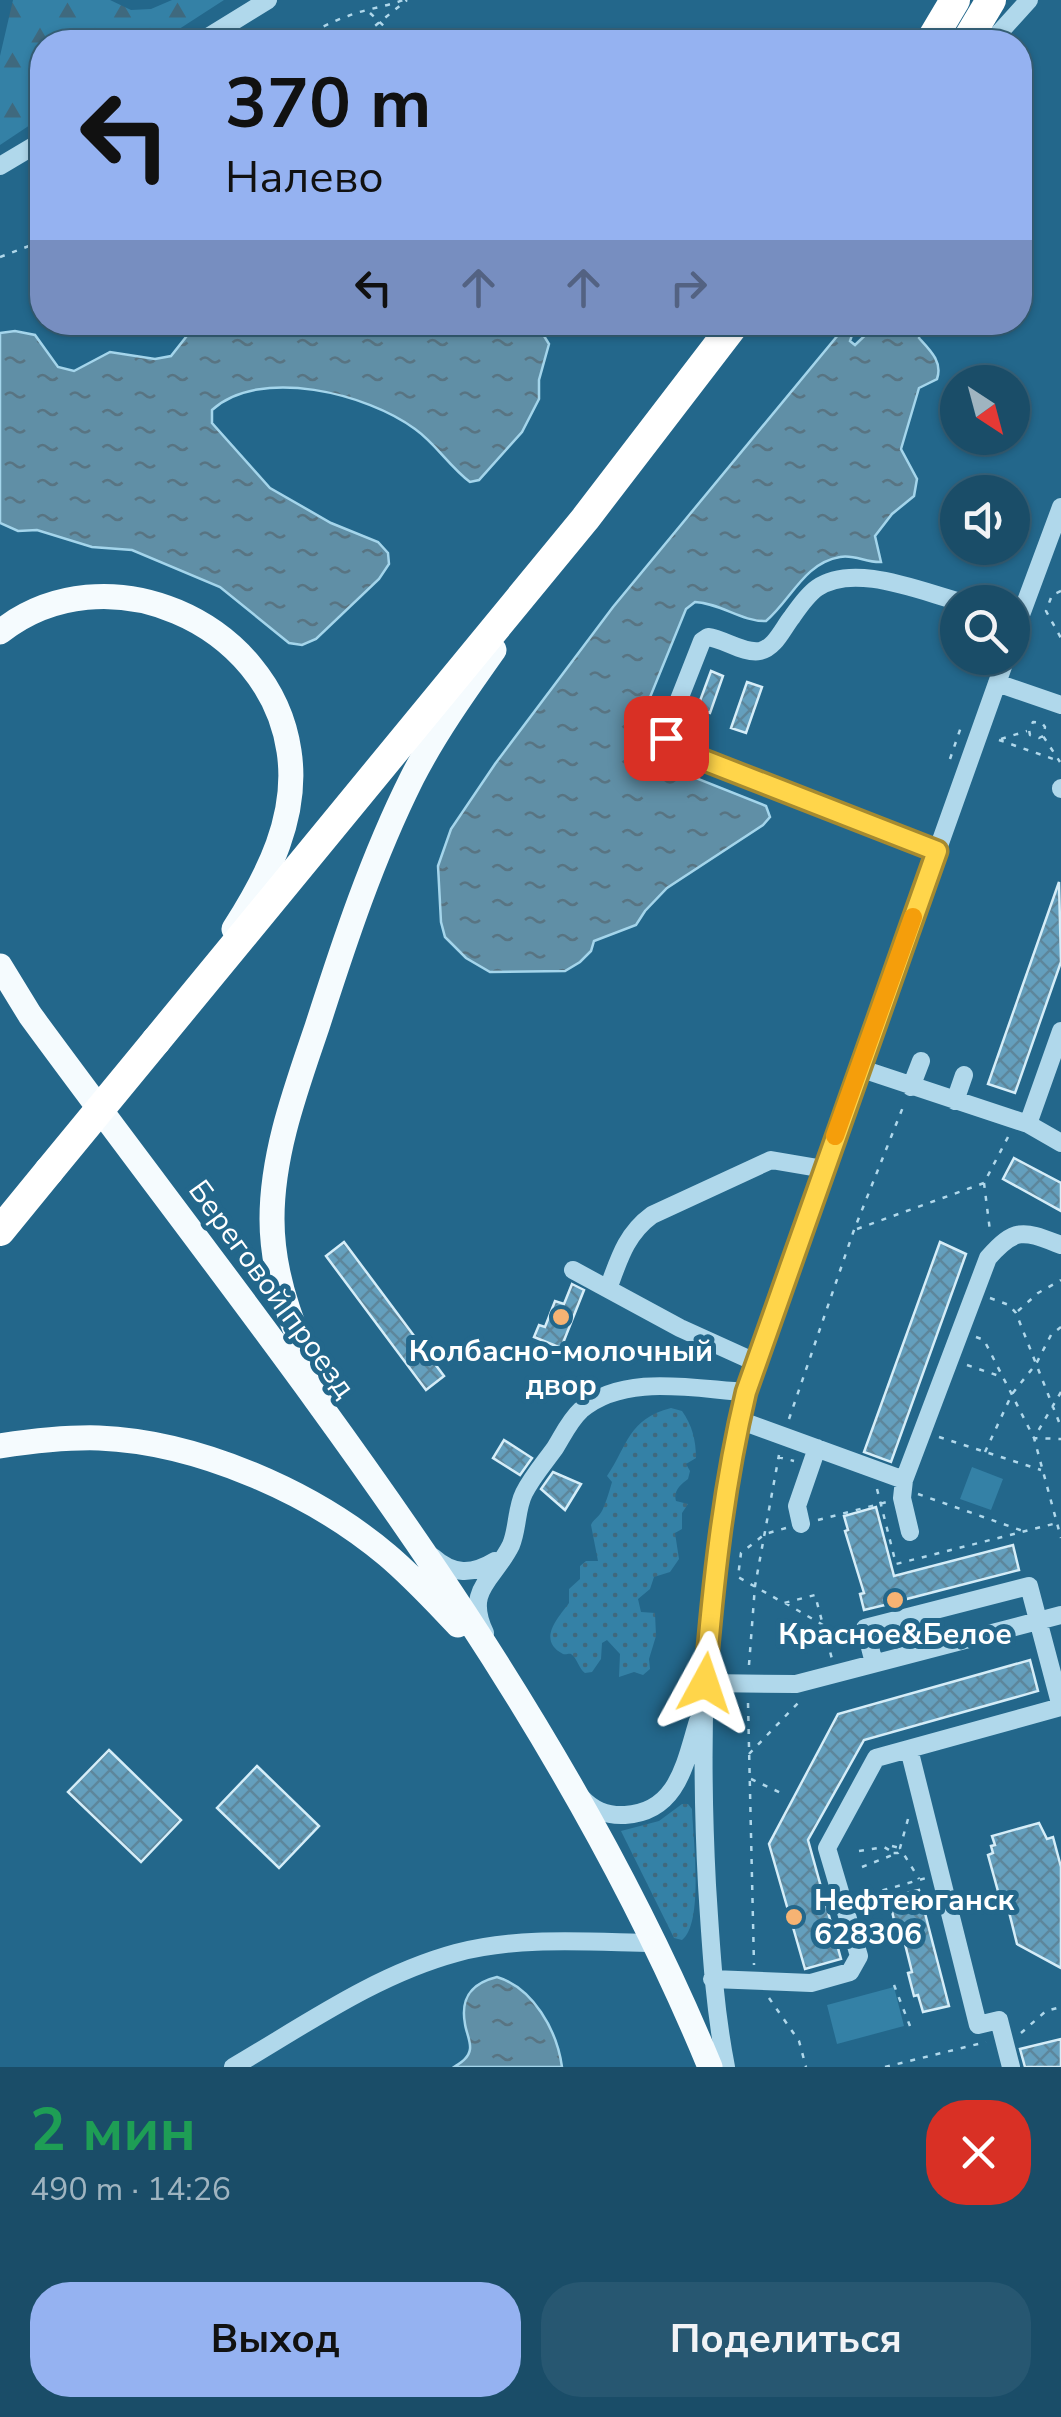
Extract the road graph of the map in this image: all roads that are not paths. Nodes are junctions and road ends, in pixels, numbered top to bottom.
1 (268, 0) edge
2 (954, 0) edge
3 (991, 0) edge
4 (1029, 0) edge
5 (219, 30) edge
6 (937, 30) edge
7 (973, 30) edge
8 (1003, 30) edge
9 (30, 148) edge
10 (0, 166) edge
11 (726, 335) edge
12 (744, 335) edge
13 (626, 468) junction
14 (1061, 508) edge
15 (585, 519) junction
16 (1029, 585) edge
17 (940, 596) edge
18 (0, 632) edge
19 (999, 675) edge
20 (996, 683) junction
21 (1061, 705) edge
22 (937, 851) junction
23 (0, 966) edge
24 (0, 974) edge
25 (0, 997) edge
26 (190, 1000) junction
27 (30, 1016) junction
28 (1061, 1032) edge
29 (922, 1061) dead end
30 (859, 1068) junction
31 (71, 1072) junction
32 (964, 1075) dead end
33 (911, 1087) junction
34 (955, 1101) junction
35 (1028, 1124) junction
36 (1061, 1143) edge
37 (824, 1169) junction
38 (26, 1198) junction
39 (0, 1219) edge
40 (0, 1230) edge
41 (1061, 1245) edge
42 (573, 1270) dead end
43 (608, 1289) junction
44 (755, 1362) junction
45 (746, 1392) junction
46 (739, 1420) junction
47 (0, 1446) edge
48 (349, 1447) junction
49 (816, 1448) junction
50 (903, 1489) junction
51 (802, 1524) road end
52 (910, 1532) dead end
53 (419, 1546) junction
54 (504, 1556) junction
55 (1061, 1614) edge
56 (1038, 1620) junction
57 (874, 1663) junction
58 (504, 1672) junction
59 (705, 1692) junction
60 (1061, 1707) edge
61 (909, 1750) junction
62 (571, 1786) junction
63 (654, 1943) junction
64 (712, 1978) junction
65 (233, 2067) edge
66 (710, 2067) edge
67 (726, 2067) edge
68 (1010, 2067) edge

1 - 5 street
2 - 6 highway
3 - 7 highway
4 - 8 street
9 - 10 street
11 - 13 highway
12 - 13 highway
13 - 15 highway
14 - 16 street
15 - 26 highway
15 - 48 main road
17 - 22 street
18 - 26 main road
19 - 20 street
20 - 21 street
20 - 22 street
22 - 30 street
23 - 27 main road
24 - 27 main road
25 - 31 main road
26 - 38 highway, bridge
27 - 31 main road
28 - 35 street
29 - 33 street
30 - 33 street
30 - 37 street
31 - 48 main road, Береговой проезд
32 - 34 street
33 - 34 street
34 - 35 street
35 - 36 street
37 - 43 street
37 - 44 street
38 - 39 main road
38 - 40 highway
41 - 50 street
42 - 43 street
43 - 44 street
44 - 45 street
45 - 46 street
45 - 54 street
46 - 49 street
46 - 59 street
47 - 58 main road
48 - 53 main road, Береговой проезд
49 - 50 street
49 - 51 street
50 - 52 street
53 - 54 street
53 - 58 main road, Береговой проезд
54 - 58 street
55 - 56 street
56 - 57 street
56 - 57 street
56 - 60 street
57 - 59 street
58 - 62 main road
59 - 62 street
59 - 64 street
60 - 61 street
61 - 64 street
61 - 68 street
62 - 63 main road
63 - 65 street
63 - 66 main road
64 - 67 street

